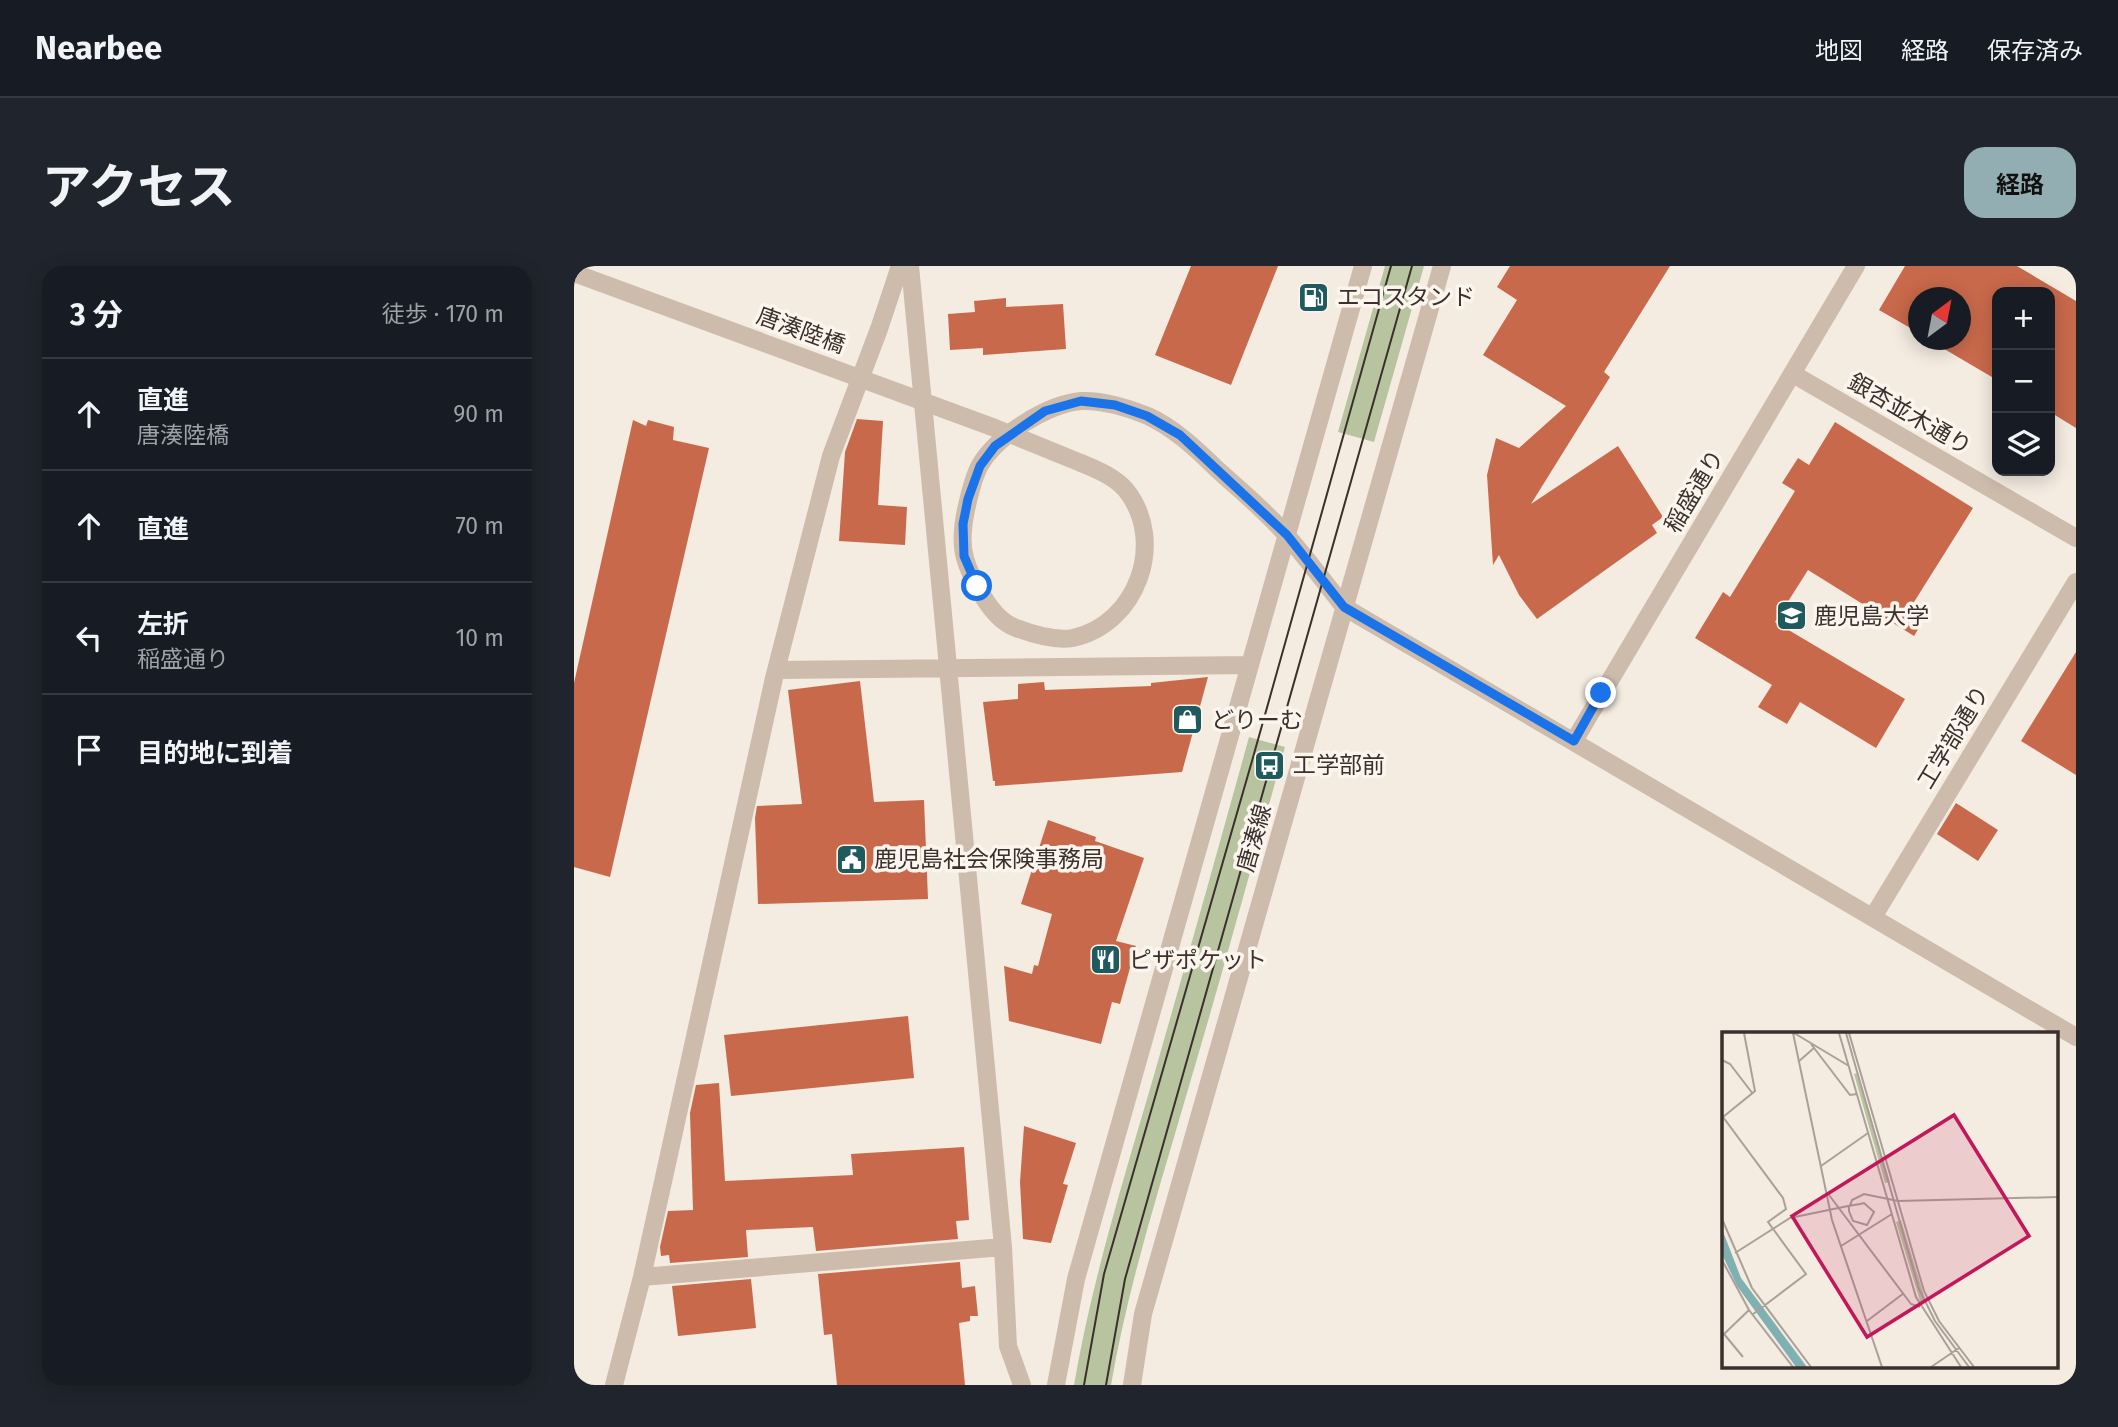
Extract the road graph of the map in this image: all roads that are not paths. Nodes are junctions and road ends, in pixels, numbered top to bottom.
1 (900, 266) edge
2 (910, 266) edge
3 (1363, 266) edge
4 (1442, 266) edge
5 (1856, 266) edge
6 (574, 273) edge
7 (1793, 374) junction
8 (1287, 535) junction
9 (2076, 538) edge
10 (2076, 582) edge
11 (1344, 607) junction
12 (1250, 665) junction
13 (777, 670) junction
14 (948, 670) junction
15 (1574, 741) junction
16 (1873, 917) junction
17 (2076, 1037) edge
18 (1003, 1247) junction
19 (642, 1277) junction
20 (614, 1385) edge
21 (1022, 1385) edge
22 (1056, 1385) edge
23 (1132, 1385) edge

1 - 13 street
2 - 14 street
3 - 8 street
4 - 11 street, 唐湊線
5 - 7 street, 稲盛通り
6 - 8 street, 唐湊陸橋, bridge
7 - 9 street, 銀杏並木通り
7 - 15 street, 稲盛通り
8 - 11 street, 唐湊陸橋
8 - 12 street
10 - 16 street, 工学部通り
11 - 15 street
11 - 23 street, 唐湊線
12 - 14 street
12 - 22 street
13 - 14 street
13 - 19 street
14 - 18 street
15 - 16 street
16 - 17 street
18 - 19 street
18 - 21 street
19 - 20 street

